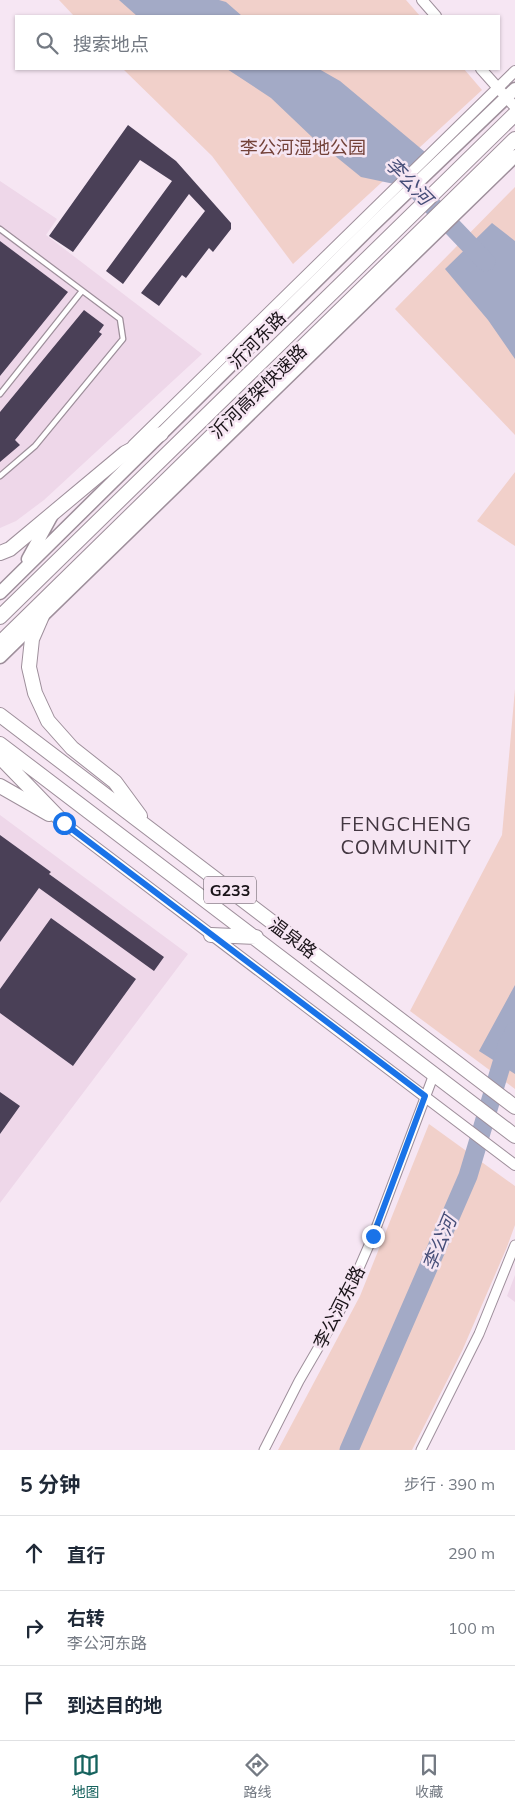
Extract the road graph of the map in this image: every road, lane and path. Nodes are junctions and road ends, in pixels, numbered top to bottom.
1 (422, 0) edge
2 (435, 15) edge
3 (482, 70) edge
4 (515, 71) edge
5 (506, 91) edge
6 (515, 107) edge
7 (515, 114) edge
8 (515, 139) edge
9 (515, 156) edge
10 (366, 224) junction
11 (0, 229) edge
12 (82, 291) junction
13 (0, 394) edge
14 (161, 434) junction
15 (125, 453) junction
16 (0, 476) edge
17 (53, 513) junction
18 (0, 554) edge
19 (21, 572) junction
20 (0, 593) edge
21 (42, 616) junction
22 (0, 617) edge
23 (0, 643) edge
24 (0, 657) edge
25 (0, 715) edge
26 (30, 738) junction
27 (0, 744) edge
28 (72, 748) junction
29 (0, 756) edge
30 (0, 786) edge
31 (64, 823) junction
32 (150, 829) junction
33 (210, 935) junction
34 (256, 937) junction
35 (434, 1074) junction
36 (425, 1096) junction
37 (515, 1107) edge
38 (513, 1135) edge
39 (515, 1165) edge
40 (515, 1245) edge
41 (264, 1450) edge
42 (421, 1450) edge

1 - 2 street
3 - 5 street
4 - 5 street
5 - 6 street
5 - 10 main road, 沂河东路
7 - 22 highway, 沂河高架快速路
8 - 23 highway, 沂河高架快速路
9 - 21 main road
10 - 14 main road, 沂河东路
10 - 15 street
11 - 12 lane
12 - 13 lane
12 - 16 lane
14 - 15 highway
14 - 19 main road, 沂河东路
15 - 17 highway
17 - 18 highway
17 - 19 main road
19 - 20 main road, 沂河东路
21 - 24 main road
21 - 28 highway
25 - 26 highway, 温泉路 / G233
26 - 28 highway
26 - 32 highway, 温泉路 / G233
27 - 34 highway, 温泉路 / G233
28 - 32 highway
29 - 31 highway
30 - 31 highway
31 - 33 street
32 - 37 highway, 温泉路 / G233
33 - 34 highway
33 - 36 street
34 - 35 highway, 温泉路 / G233
35 - 36 street, 李公河东路
35 - 38 highway, 温泉路 / G233
36 - 39 street
36 - 41 street, 李公河东路
40 - 42 street

